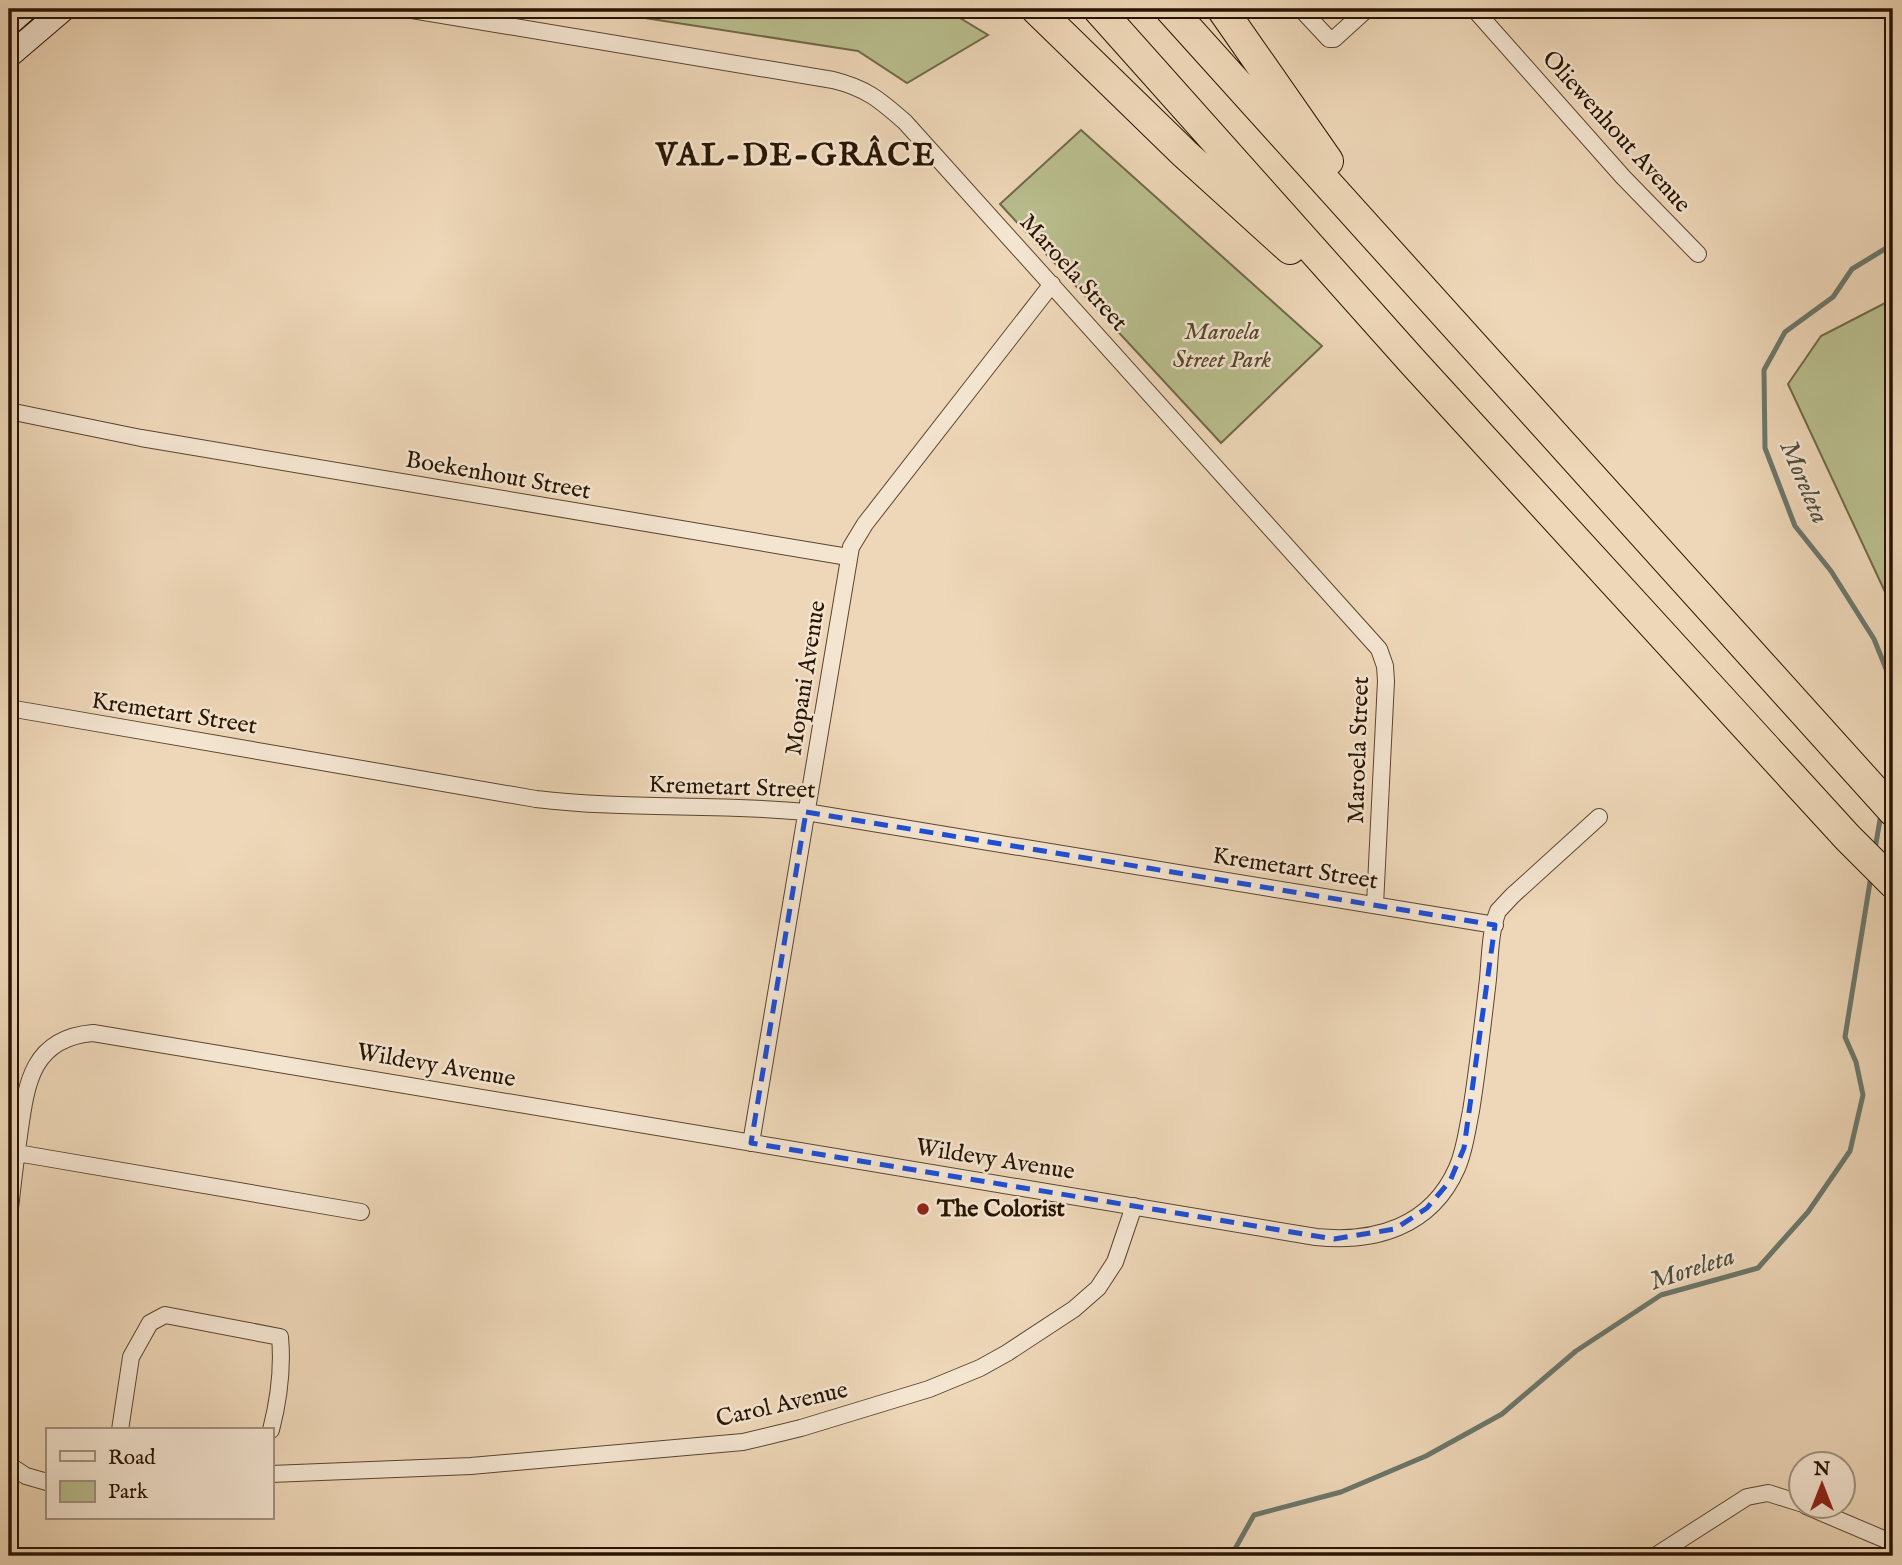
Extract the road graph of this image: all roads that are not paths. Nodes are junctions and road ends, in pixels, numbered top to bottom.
1 (26, 9) edge
2 (44, 9) edge
3 (64, 9) edge
4 (406, 9) edge
5 (1036, 9) edge
6 (1098, 9) edge
7 (1170, 9) edge
8 (1222, 9) edge
9 (1301, 9) edge
10 (1367, 9) edge
11 (1474, 9) edge
12 (9, 24) edge
13 (9, 42) edge
14 (9, 56) edge
15 (1698, 254) dead end
16 (1395, 258) junction
17 (1052, 284) junction
18 (1412, 361) junction
19 (9, 411) edge
20 (9, 422) edge
21 (141, 438) junction
22 (848, 557) junction
23 (9, 708) edge
24 (806, 811) junction
25 (1893, 811) edge
26 (1600, 817) dead end
27 (1893, 883) edge
28 (1375, 905) junction
29 (1495, 925) junction
30 (751, 1143) junction
31 (14, 1163) edge
32 (1133, 1206) junction
33 (360, 1212) dead end
34 (9, 1217) edge
35 (120, 1428) edge
36 (272, 1428) edge
37 (9, 1465) edge
38 (273, 1474) edge
39 (46, 1482) edge
40 (1786, 1498) edge
41 (1839, 1520) edge
42 (1893, 1543) edge
43 (1655, 1556) edge

1 - 12 main road
2 - 13 main road
3 - 14 main road
4 - 17 street, Maroela Street
5 - 18 highway
6 - 18 highway
7 - 16 highway
8 - 16 highway
9 - 10 street
11 - 15 street, Oliewenhout Avenue
16 - 25 highway
17 - 22 street, Mopani Avenue
17 - 28 street, Maroela Street
18 - 27 highway
19 - 21 street, Boekenhout Street
20 - 21 street, Boekenhout Street
21 - 22 street, Boekenhout Street
22 - 24 street, Mopani Avenue
23 - 24 street, Kremetart Street
24 - 28 street, Kremetart Street
24 - 30 street, Mopani Avenue
26 - 29 street, Wildevy Avenue
28 - 29 street, Kremetart Street
29 - 32 street, Wildevy Avenue
30 - 31 street, Wildevy Avenue
30 - 32 street, Wildevy Avenue
31 - 33 street
31 - 34 street, Wildevy Avenue
32 - 38 street, Carol Avenue
35 - 36 street
37 - 39 street
40 - 43 street
41 - 42 street

